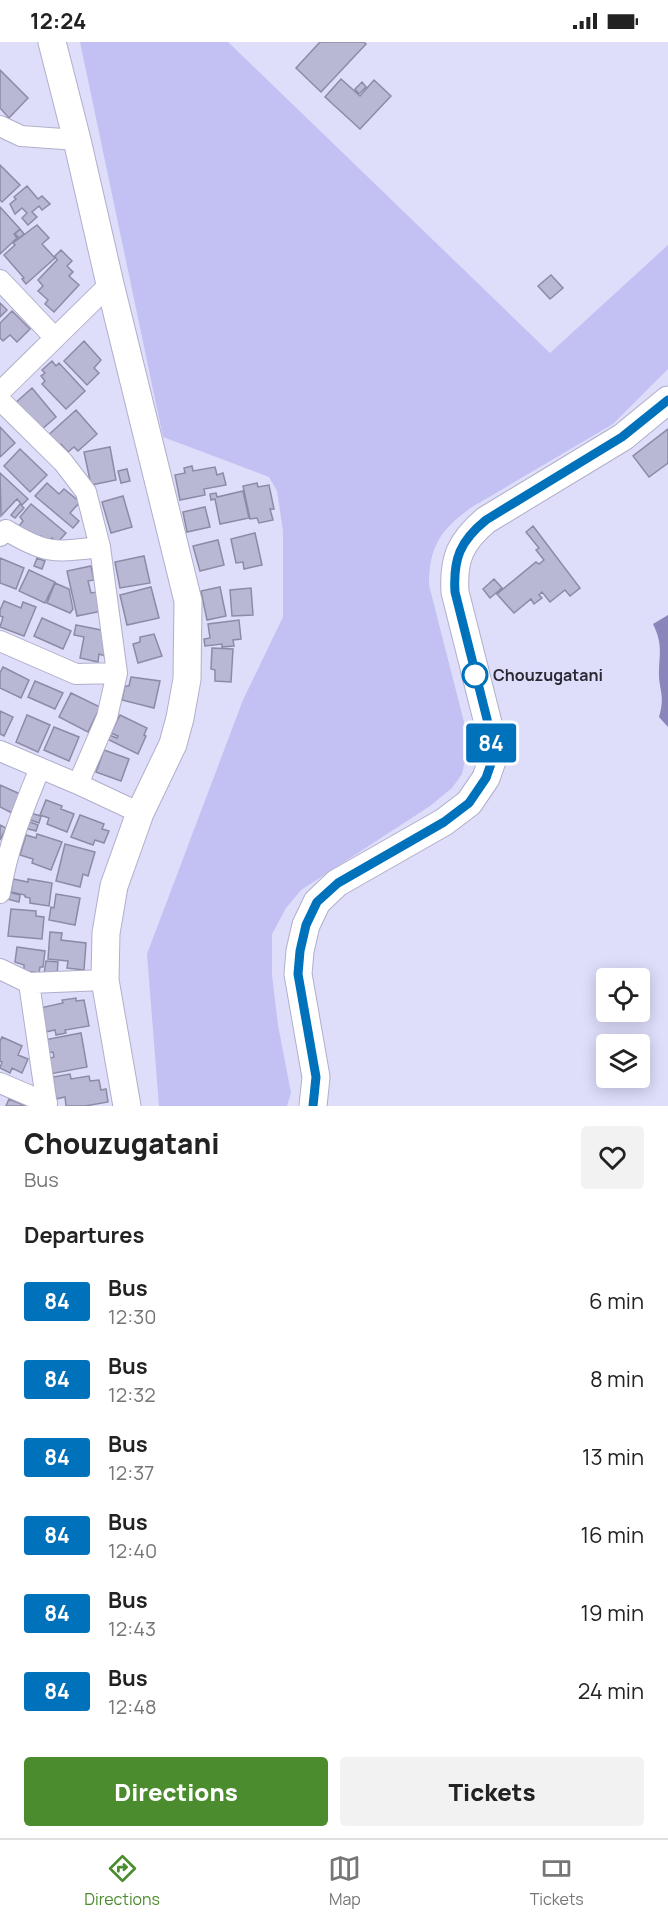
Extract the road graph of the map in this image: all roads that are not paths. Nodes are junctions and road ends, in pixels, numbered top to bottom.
1 (52, 42) edge
2 (0, 126) edge
3 (77, 140) junction
4 (0, 280) edge
5 (110, 284) junction
6 (55, 338) junction
7 (0, 392) edge
8 (0, 400) edge
9 (668, 400) edge
10 (0, 536) edge
11 (100, 547) junction
12 (0, 641) edge
13 (117, 673) junction
14 (0, 751) edge
15 (40, 768) junction
16 (78, 784) junction
17 (140, 813) junction
18 (2, 863) edge
19 (0, 893) edge
20 (0, 969) edge
21 (105, 980) junction
22 (28, 983) junction
23 (0, 1083) edge
24 (47, 1105) edge
25 (127, 1106) edge
26 (313, 1106) edge

1 - 3 street
2 - 3 street
3 - 5 street
4 - 6 street
5 - 6 street
5 - 17 street
6 - 7 street
8 - 11 street
9 - 26 street
10 - 11 street
11 - 13 street
12 - 13 street
13 - 16 street
14 - 15 street
15 - 16 street
15 - 18 street
16 - 17 street
17 - 21 street
18 - 19 street
20 - 22 street
21 - 22 street
21 - 25 street
22 - 24 street
23 - 24 street

